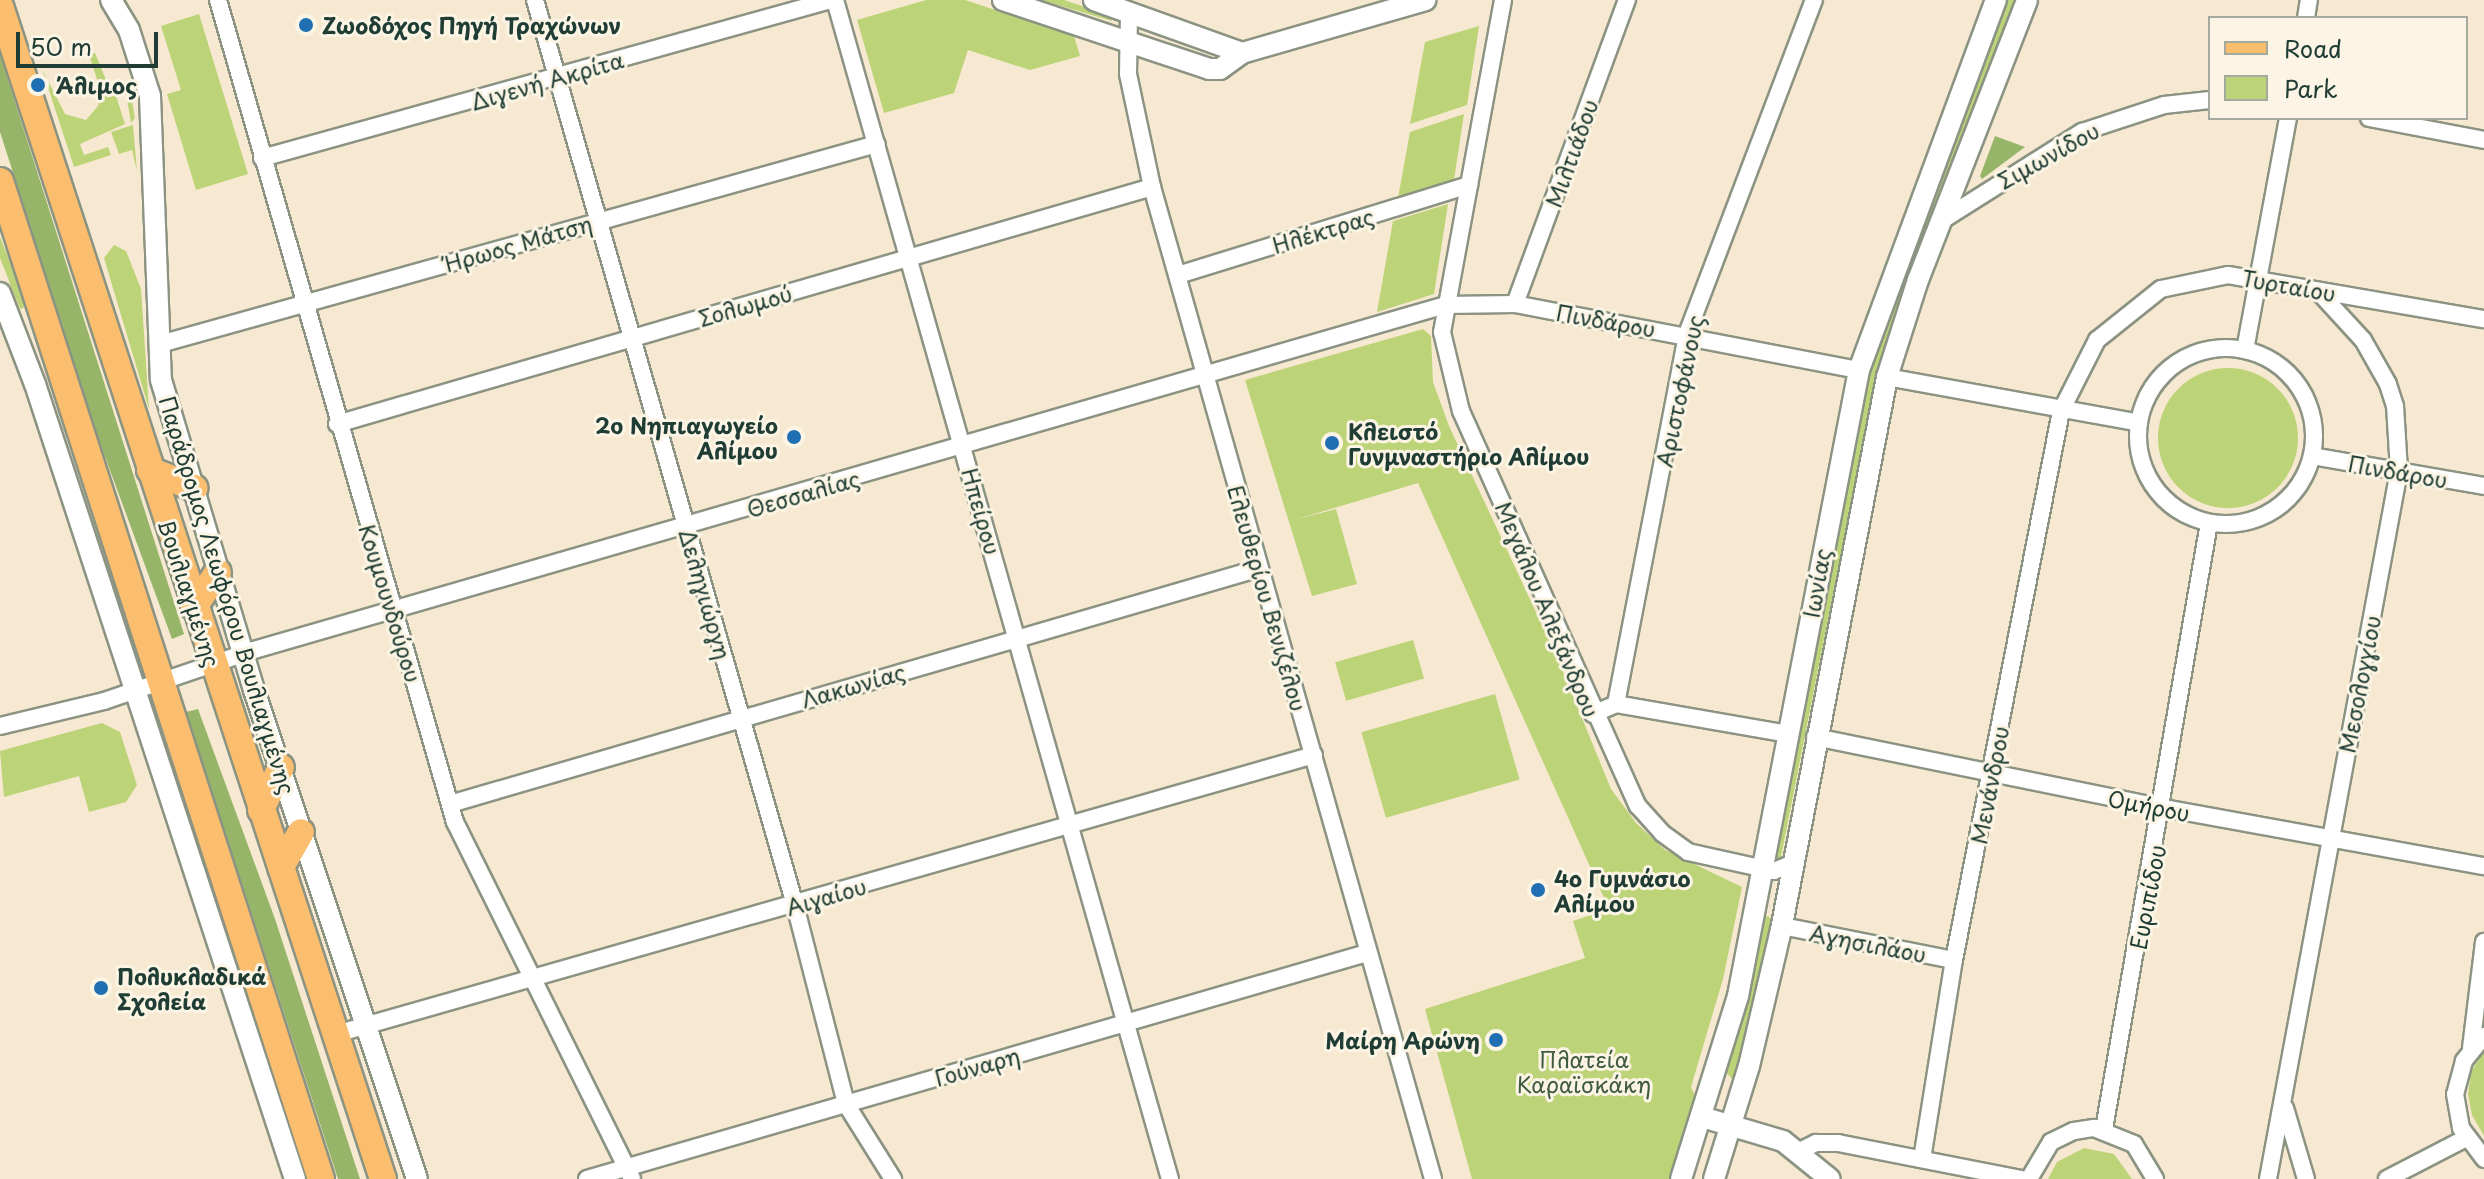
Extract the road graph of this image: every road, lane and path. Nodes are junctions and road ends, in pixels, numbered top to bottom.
1 (111, 0) edge
2 (218, 0) edge
3 (535, 0) edge
4 (833, 0) edge
5 (1003, 0) edge
6 (1094, 0) edge
7 (1426, 0) edge
8 (1503, 0) edge
9 (1626, 0) edge
10 (1814, 0) edge
11 (1996, 0) edge
12 (2027, 0) edge
13 (0, 6) edge
14 (1129, 12) junction
15 (1129, 42) junction
16 (1242, 53) junction
17 (557, 78) junction
18 (2208, 100) edge
19 (2288, 120) edge
20 (2379, 120) edge
21 (2484, 140) edge
22 (877, 144) junction
23 (262, 158) junction
24 (0, 181) edge
25 (1469, 185) junction
26 (1152, 187) junction
27 (0, 220) edge
28 (596, 220) junction
29 (1941, 221) junction
30 (911, 257) junction
31 (1178, 275) junction
32 (2259, 277) junction
33 (34, 287) junction
34 (2317, 290) junction
35 (0, 293) edge
36 (303, 304) junction
37 (1515, 304) junction
38 (1445, 305) junction
39 (2484, 319) edge
40 (6, 324) edge
41 (1687, 334) junction
42 (633, 338) junction
43 (160, 344) junction
44 (2245, 350) junction
45 (1859, 370) junction
46 (1206, 376) junction
47 (1887, 377) junction
48 (2061, 411) junction
49 (2139, 423) junction
50 (337, 424) junction
51 (964, 446) junction
52 (2312, 456) junction
53 (150, 470) junction
54 (2399, 471) junction
55 (2484, 486) edge
56 (194, 488) junction
57 (2209, 523) junction
58 (686, 527) junction
59 (1257, 569) junction
60 (218, 572) junction
61 (194, 607) junction
62 (394, 611) junction
63 (1018, 638) junction
64 (243, 654) junction
65 (212, 664) junction
66 (161, 681) junction
67 (132, 691) junction
68 (1616, 704) junction
69 (1593, 714) junction
70 (741, 717) junction
71 (0, 726) edge
72 (1788, 734) junction
73 (1815, 737) junction
74 (1314, 755) junction
75 (281, 767) junction
76 (1991, 774) junction
77 (450, 804) junction
78 (2164, 808) junction
79 (261, 810) junction
80 (1073, 825) junction
81 (301, 832) junction
82 (2330, 838) junction
83 (1793, 863) junction
84 (2484, 866) edge
85 (281, 867) junction
86 (1764, 870) junction
87 (795, 905) junction
88 (1782, 926) junction
89 (2484, 942) edge
90 (1367, 953) junction
91 (1954, 960) junction
92 (532, 980) junction
93 (1129, 1022) junction
94 (368, 1025) junction
95 (336, 1034) junction
96 (2484, 1036) edge
97 (2471, 1048) junction
98 (2283, 1102) junction
99 (846, 1104) junction
100 (1702, 1117) junction
101 (1732, 1125) junction
102 (2104, 1129) junction
103 (2466, 1138) junction
104 (1800, 1151) junction
105 (1922, 1159) junction
106 (2484, 1159) edge
107 (628, 1174) edge
108 (295, 1179) edge
109 (321, 1179) edge
110 (383, 1179) edge
111 (417, 1179) edge
112 (587, 1179) edge
113 (893, 1179) edge
114 (1170, 1179) edge
115 (1433, 1179) edge
116 (1681, 1179) edge
117 (1714, 1179) edge
118 (1830, 1179) edge
119 (2021, 1179) edge
120 (2029, 1179) edge
121 (2155, 1179) edge
122 (2268, 1179) edge
123 (2306, 1179) edge
124 (2387, 1179) edge

1 - 43 street, Παράδρομος Λεωφόρου Βουλιαγμένης
2 - 23 street, Κουμουνδούρου
3 - 17 street, Δεληγιώργη
4 - 17 street, Διγενή Ακρίτα
4 - 22 street, Ηπείρου
5 - 15 street
6 - 14 street
7 - 16 street
8 - 25 street, Μεγάλου Αλεξάνδρου
9 - 37 street, Μιλτιάδου
10 - 41 street, Αριστοφάνους
11 - 45 street, Ιωνίας
12 - 29 street, Ιωνίας
13 - 53 main road, Βουλιαγμένης
14 - 15 street, Ελευθερίου Βενιζέλου
14 - 16 street
15 - 16 street
15 - 26 street, Ελευθερίου Βενιζέλου
17 - 23 street, Διγενή Ακρίτα
17 - 28 street, Δεληγιώργη
18 - 29 street, Σιμωνίδου
19 - 32 street
20 - 21 street
22 - 28 street, Ήρωος Μάτση
22 - 30 street, Ηπείρου
23 - 36 street, Κουμουνδούρου
24 - 33 main road
25 - 31 street, Ηλέκτρας
25 - 38 street, Μεγάλου Αλεξάνδρου
26 - 30 street, Σολωμού
26 - 31 street, Ελευθερίου Βενιζέλου
27 - 33 main road
28 - 36 street, Ήρωος Μάτση
28 - 42 street, Δεληγιώργη
29 - 47 street, Ιωνίας
30 - 42 street, Σολωμού
30 - 51 street, Ηπείρου
31 - 46 street, Ελευθερίου Βενιζέλου
32 - 34 street, Τυρταίου
32 - 44 street
32 - 48 street, Τυρταίου
33 - 66 main road
34 - 39 street, Τυρταίου
34 - 54 street, Μεσολογγίου
35 - 40 street
36 - 43 street, Ήρωος Μάτση
36 - 50 street, Κουμουνδούρου
37 - 38 street, Πινδάρου
37 - 41 street, Πινδάρου
38 - 46 street, Θεσσαλίας
38 - 69 street, Μεγάλου Αλεξάνδρου
40 - 67 street
41 - 45 street, Πινδάρου
41 - 68 street, Αριστοφάνους
42 - 50 street, Σολωμού
42 - 58 street, Δεληγιώργη
43 - 56 street, Παράδρομος Λεωφόρου Βουλιαγμένης
44 - 49 street
44 - 52 street
45 - 72 street, Ιωνίας
46 - 51 street, Θεσσαλίας
46 - 59 street, Ελευθερίου Βενιζέλου
47 - 48 street
47 - 73 street, Ιωνίας
48 - 49 street
48 - 76 street, Μενάνδρου
49 - 57 street
50 - 62 street, Κουμουνδούρου
51 - 58 street, Θεσσαλίας
51 - 63 street, Ηπείρου
52 - 54 street, Πινδάρου
52 - 57 street
53 - 56 main road
53 - 61 main road, Βουλιαγμένης
54 - 55 street, Πινδάρου
54 - 82 street, Μεσολογγίου
56 - 60 street, Παράδρομος Λεωφόρου Βουλιαγμένης
57 - 78 street, Ευριπίδου
58 - 62 street, Θεσσαλίας
58 - 70 street, Δεληγιώργη
59 - 63 street, Λακωνίας
59 - 74 street, Ελευθερίου Βενιζέλου
60 - 61 main road
60 - 64 street, Παράδρομος Λεωφόρου Βουλιαγμένης
61 - 65 main road, Βουλιαγμένης
62 - 64 street, Θεσσαλίας
62 - 77 street, Κουμουνδούρου
63 - 70 street, Λακωνίας
63 - 80 street, Ηπείρου
64 - 65 street, Θεσσαλίας
64 - 75 street, Παράδρομος Λεωφόρου Βουλιαγμένης
65 - 66 street, Θεσσαλίας
65 - 79 main road, Βουλιαγμένης
66 - 67 street, Θεσσαλίας
66 - 109 main road
67 - 71 street, Θεσσαλίας
67 - 108 street
68 - 69 street
68 - 72 street
69 - 86 street, Μεγάλου Αλεξάνδρου
70 - 77 street, Λακωνίας
70 - 87 street, Δεληγιώργη
72 - 86 street, Ιωνίας
73 - 76 street, Ομήρου
73 - 83 street, Ιωνίας
74 - 80 street, Αιγαίου
74 - 90 street, Ελευθερίου Βενιζέλου
75 - 79 main road
75 - 81 street, Παράδρομος Λεωφόρου Βουλιαγμένης
76 - 78 street, Ομήρου
76 - 91 street, Μενάνδρου
77 - 92 street, Κουμουνδούρου
78 - 82 street, Ομήρου
78 - 102 street, Ευριπίδου
79 - 85 main road, Βουλιαγμένης
80 - 87 street, Αιγαίου
80 - 93 street, Ηπείρου
81 - 85 main road
81 - 94 street, Παράδρομος Λεωφόρου Βουλιαγμένης
82 - 84 street, Ομήρου
82 - 98 street, Μεσολογγίου
83 - 86 street, Μεγάλου Αλεξάνδρου
83 - 88 street, Ιωνίας
85 - 95 main road, Βουλιαγμένης
86 - 100 street, Ιωνίας
87 - 92 street, Αιγαίου
87 - 99 street, Δεληγιώργη
88 - 91 street, Αγησιλάου
88 - 101 street, Ιωνίας
89 - 97 street
90 - 93 street, Γούναρη
90 - 115 street, Ελευθερίου Βενιζέλου
91 - 105 street, Μενάνδρου
92 - 94 street, Αιγαίου
92 - 107 street, Κουμουνδούρου
93 - 99 street, Γούναρη
93 - 114 street, Ηπείρου
94 - 95 street, Αιγαίου
94 - 111 street, Παράδρομος Λεωφόρου Βουλιαγμένης
95 - 110 main road, Βουλιαγμένης
96 - 97 street
97 - 103 street
98 - 122 street, Μεσολογγίου
98 - 123 street, Μεσολογγίου
99 - 107 street, Γούναρη
99 - 113 street, Δεληγιώργη
100 - 101 street
100 - 116 street, Ιωνίας
101 - 104 street
101 - 117 street, Ιωνίας
102 - 120 street
102 - 121 street
103 - 106 street
103 - 124 street
104 - 105 street
104 - 118 street
105 - 119 street
107 - 112 street, Γούναρη

